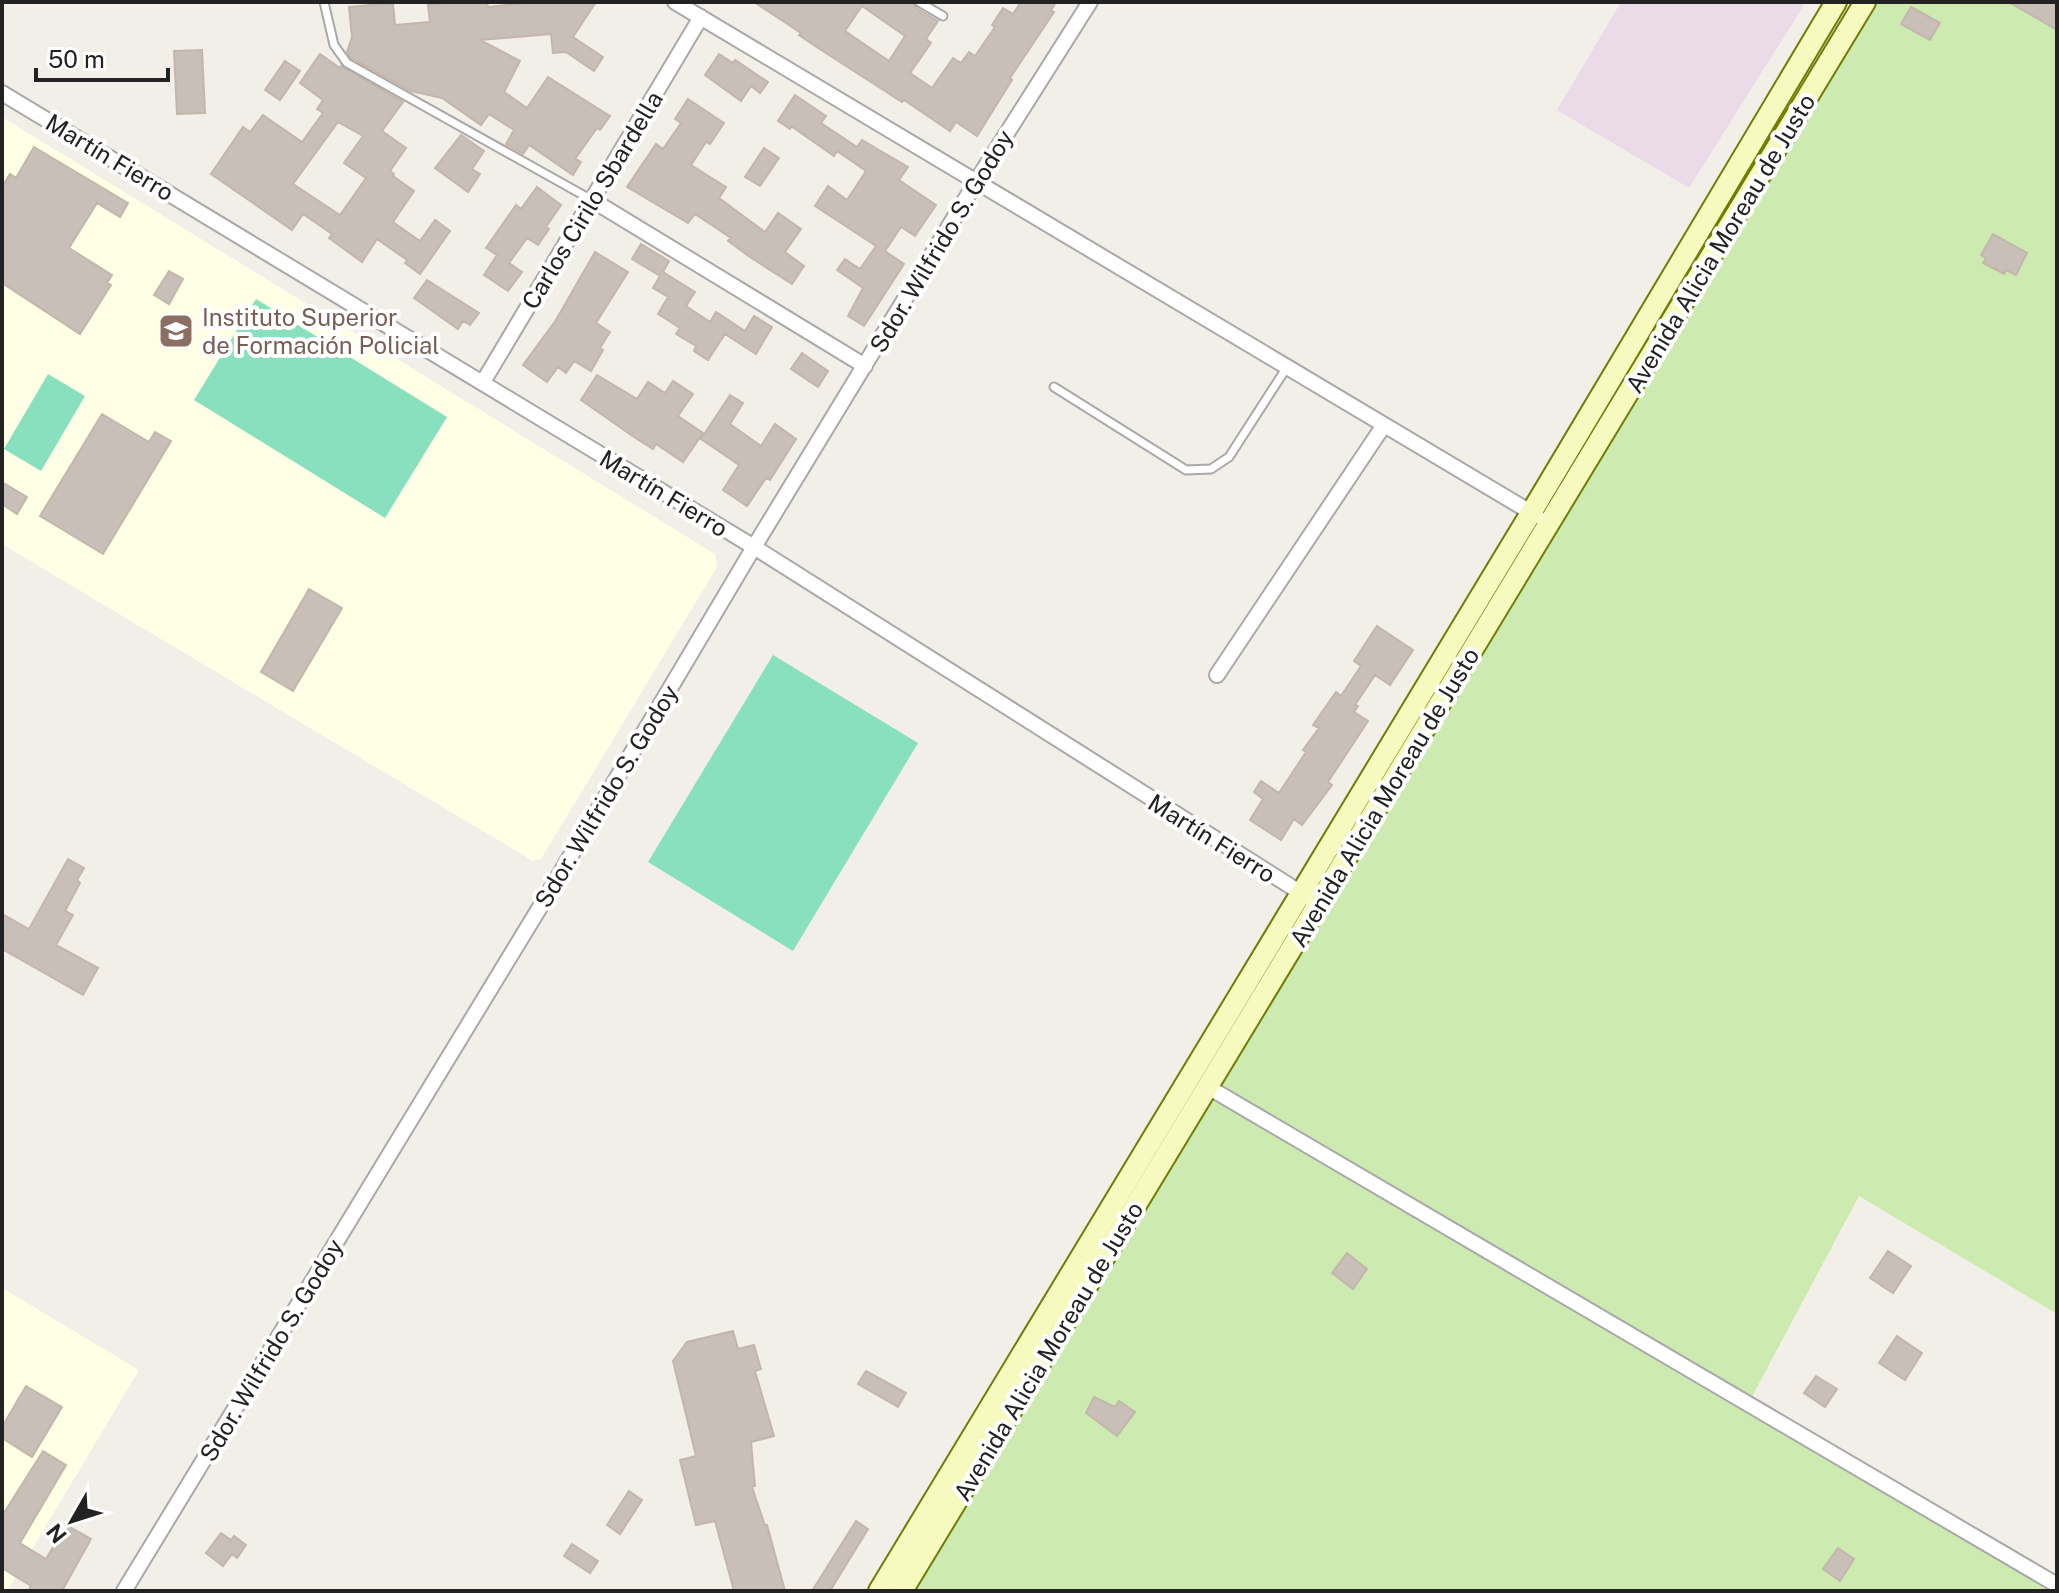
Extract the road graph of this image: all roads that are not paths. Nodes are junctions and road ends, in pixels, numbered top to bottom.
1 (324, 2) edge
2 (675, 2) edge
3 (919, 2) edge
4 (1090, 2) edge
5 (1836, 2) edge
6 (1865, 2) edge
7 (943, 16) dead end
8 (701, 17) junction
9 (2, 93) edge
10 (976, 182) junction
11 (592, 200) junction
12 (865, 366) junction
13 (1287, 367) junction
14 (483, 382) junction
15 (1054, 387) dead end
16 (1384, 425) junction
17 (1531, 513) junction
18 (1550, 522) junction
19 (754, 547) junction
20 (1217, 675) dead end
21 (1300, 894) junction
22 (1320, 903) junction
23 (1208, 1087) junction
24 (2057, 1585) edge
25 (124, 1591) edge
26 (879, 1591) edge
27 (902, 1591) edge

1 - 11 lane
2 - 8 street
3 - 7 lane
4 - 10 street, Sdor. Wilfrido S. Godoy
5 - 17 main road, Avenida Alicia Moreau de Justo
6 - 18 main road, Avenida Alicia Moreau de Justo
8 - 10 street
8 - 11 street, Carlos Cirilo Sbardella
9 - 14 street, Martín Fierro
10 - 12 street, Sdor. Wilfrido S. Godoy
10 - 13 street
11 - 12 street
11 - 14 street, Carlos Cirilo Sbardella
12 - 19 street, Sdor. Wilfrido S. Godoy
13 - 15 lane
13 - 16 street
14 - 19 street, Martín Fierro
16 - 17 street
16 - 20 street
17 - 18 street
17 - 21 main road, Avenida Alicia Moreau de Justo
18 - 22 main road, Avenida Alicia Moreau de Justo
19 - 21 street, Martín Fierro
19 - 25 street, Sdor. Wilfrido S. Godoy
21 - 22 street, Martín Fierro
21 - 26 main road, Avenida Alicia Moreau de Justo
22 - 23 main road, Avenida Alicia Moreau de Justo
23 - 24 street
23 - 27 main road, Avenida Alicia Moreau de Justo

